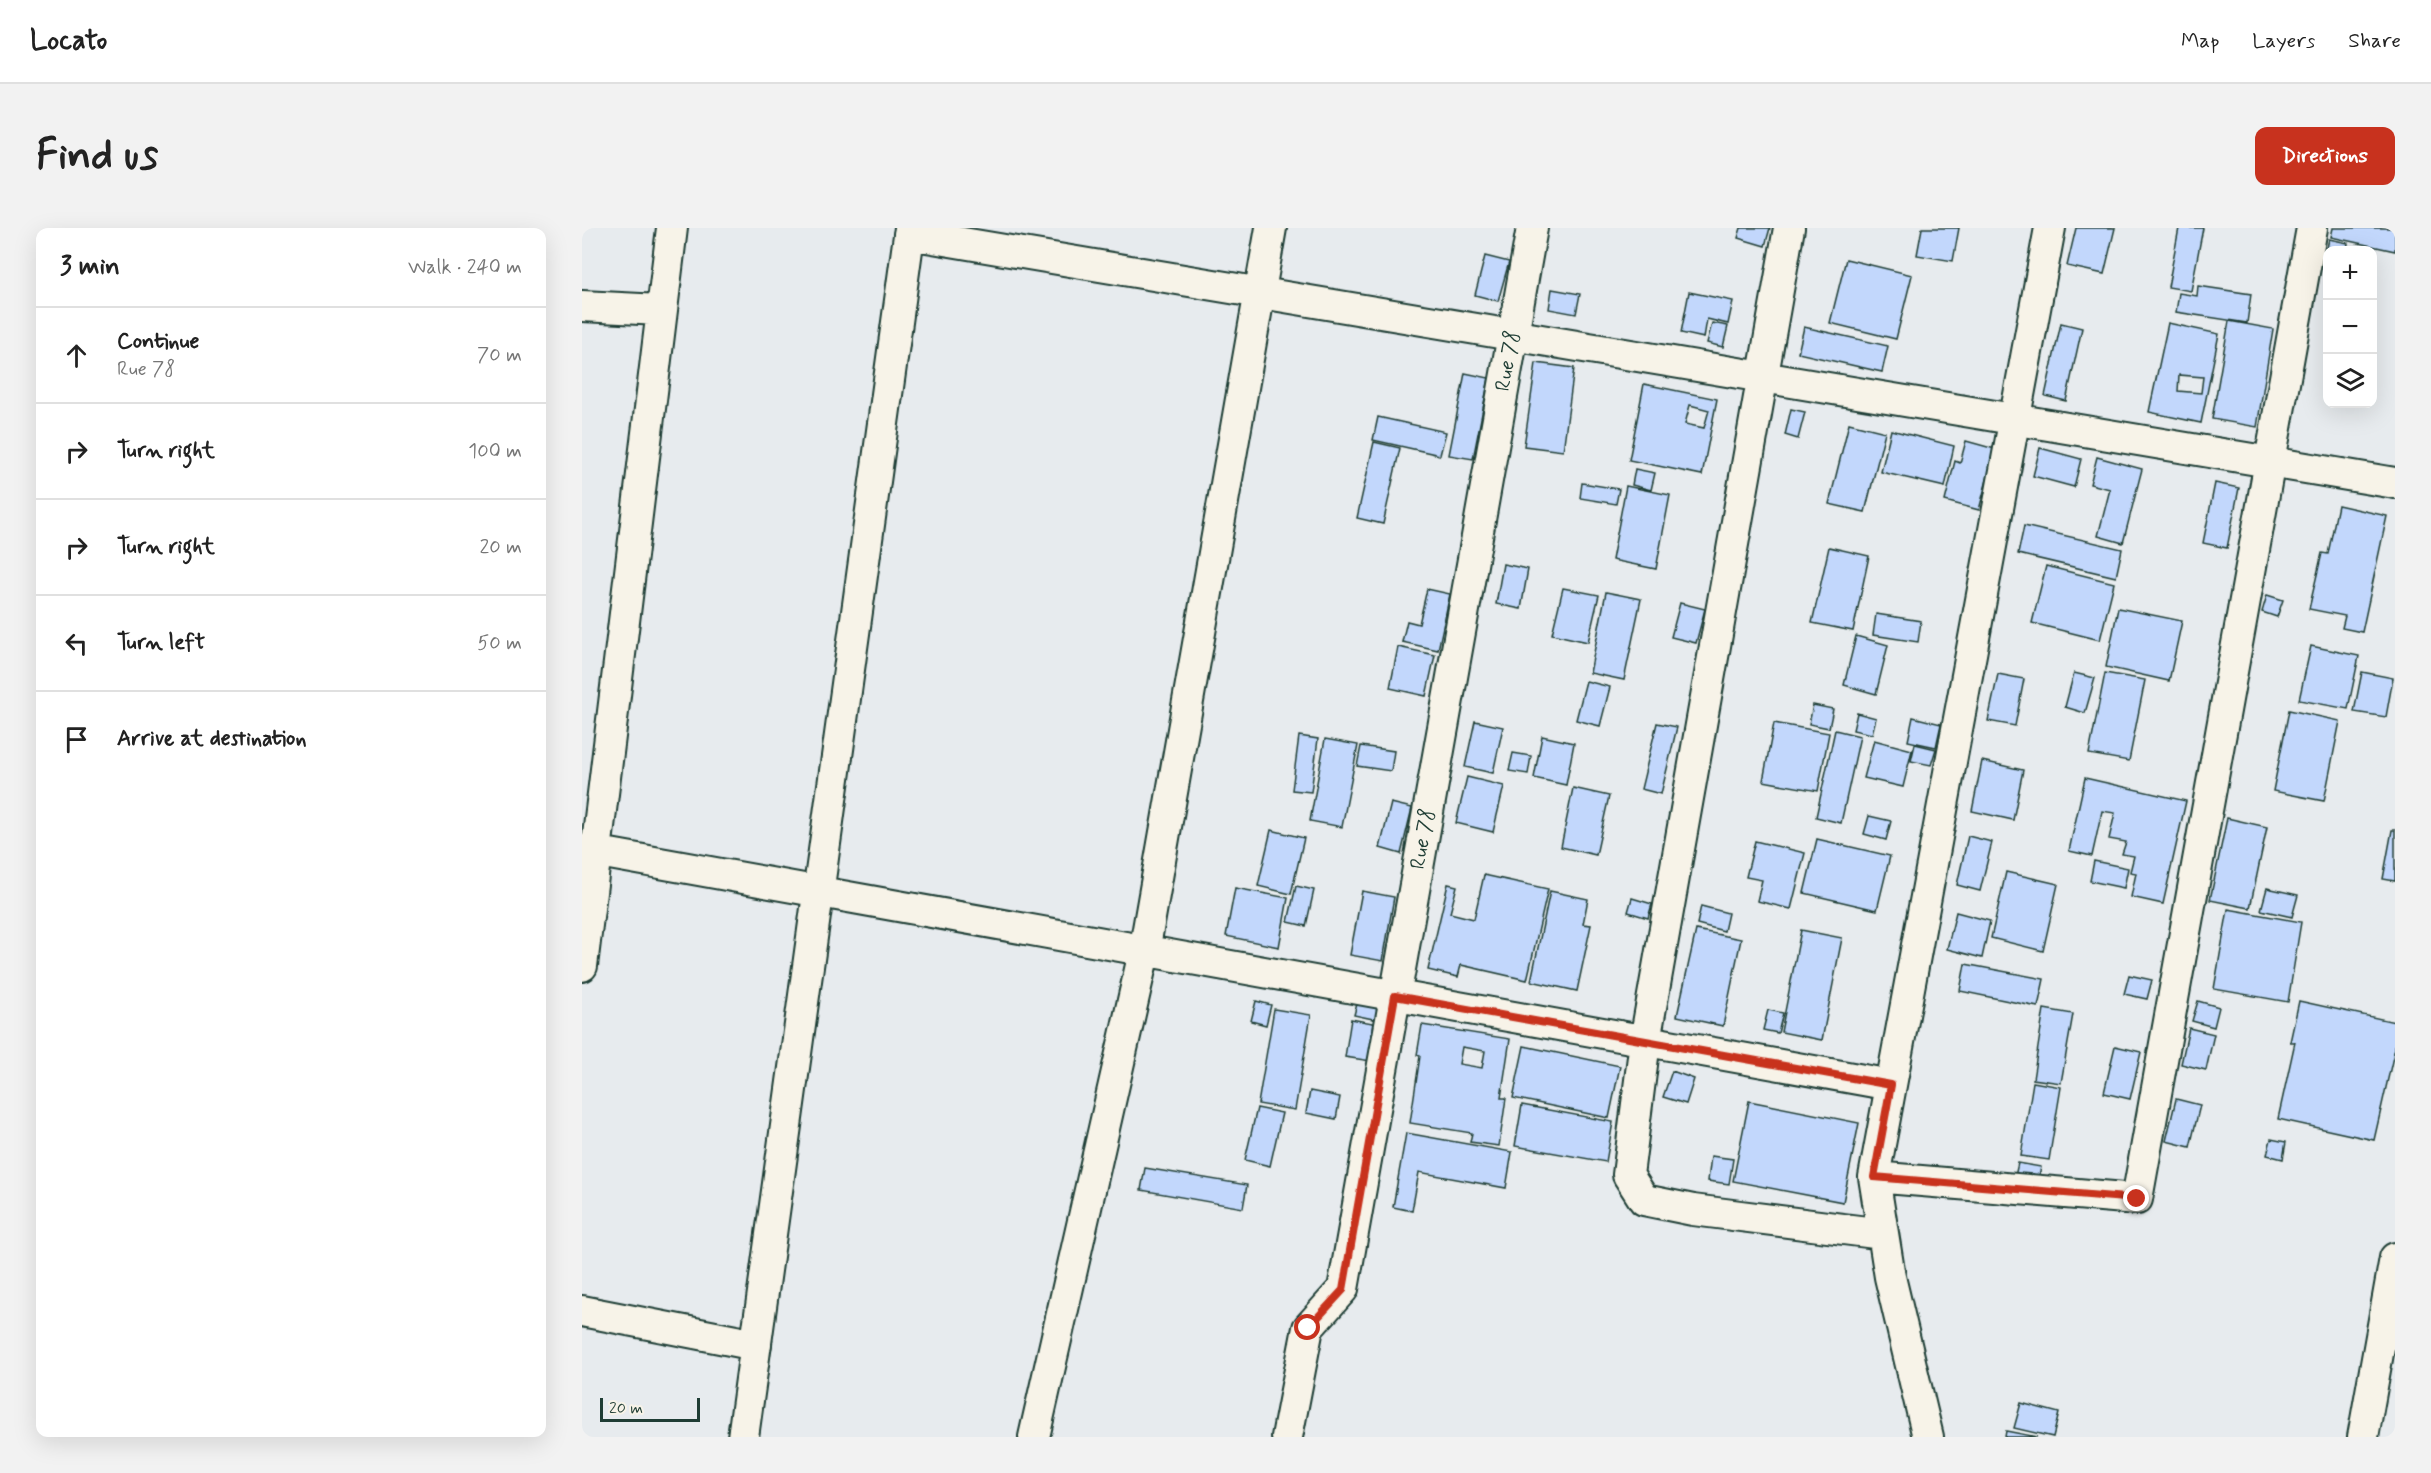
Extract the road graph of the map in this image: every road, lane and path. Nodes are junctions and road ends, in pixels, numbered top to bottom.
1 (672, 228) edge
2 (1271, 228) edge
3 (1532, 228) edge
4 (1789, 228) edge
5 (2050, 228) edge
6 (2312, 228) edge
7 (909, 231) edge
8 (1260, 294) junction
9 (582, 306) edge
10 (660, 310) junction
11 (1513, 335) junction
12 (1762, 377) junction
13 (2014, 419) junction
14 (2269, 462) junction
15 (2395, 483) edge
16 (590, 850) edge
17 (818, 894) junction
18 (1144, 952) junction
19 (582, 966) edge
20 (1395, 996) junction
21 (1645, 1041) junction
22 (1891, 1085) junction
23 (1874, 1177) junction
24 (1883, 1234) junction
25 (2395, 1258) edge
26 (582, 1311) edge
27 (2390, 1317) edge
28 (756, 1345) junction
29 (743, 1437) edge
30 (1034, 1437) edge
31 (1287, 1437) edge
32 (1928, 1437) edge
33 (2363, 1437) edge

1 - 10 street
2 - 8 street
3 - 11 street, Rue 78
4 - 12 street
5 - 13 street
6 - 14 street
7 - 8 street
7 - 17 street
8 - 11 street
8 - 18 street
9 - 10 street
10 - 16 street
11 - 12 street
11 - 20 street, Rue 78
12 - 13 street
12 - 21 street
13 - 14 street
13 - 22 street
14 - 15 street
14 - 23 street
16 - 17 street
16 - 19 street
17 - 18 street
17 - 28 street
18 - 20 street
18 - 30 street
20 - 21 street
20 - 31 street, Rue 78
21 - 22 street
21 - 24 street
22 - 23 street
23 - 24 street
24 - 32 street
25 - 27 street
26 - 28 street
27 - 33 street
28 - 29 street

